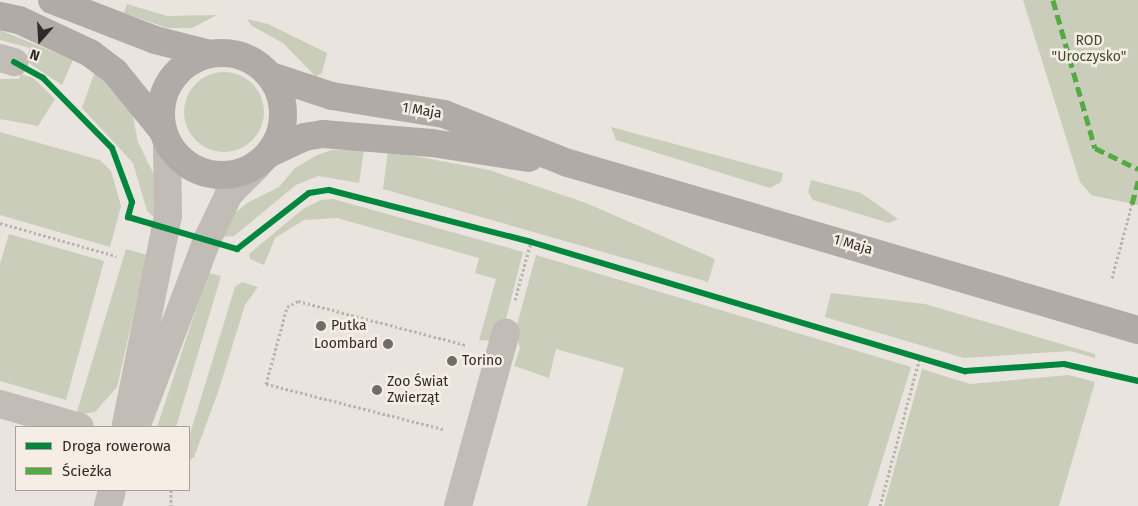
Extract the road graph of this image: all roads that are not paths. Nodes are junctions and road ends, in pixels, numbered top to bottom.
1 (52, 0) edge
2 (0, 16) edge
3 (210, 54) junction
4 (271, 76) junction
5 (165, 136) junction
6 (264, 158) junction
7 (568, 163) junction
8 (1138, 330) edge
9 (503, 343) road end
10 (0, 404) edge
11 (77, 426) edge
12 (126, 426) edge
13 (136, 426) edge
14 (112, 491) edge
15 (108, 506) edge
16 (458, 506) edge

1 - 3 main road
2 - 5 main road
3 - 4 main road
3 - 5 main road
4 - 6 main road
4 - 7 main road, 1 Maja
5 - 6 main road
5 - 12 street
6 - 7 main road, 1 Maja
6 - 13 street
7 - 8 main road, 1 Maja
9 - 16 street
10 - 11 street
14 - 15 street

